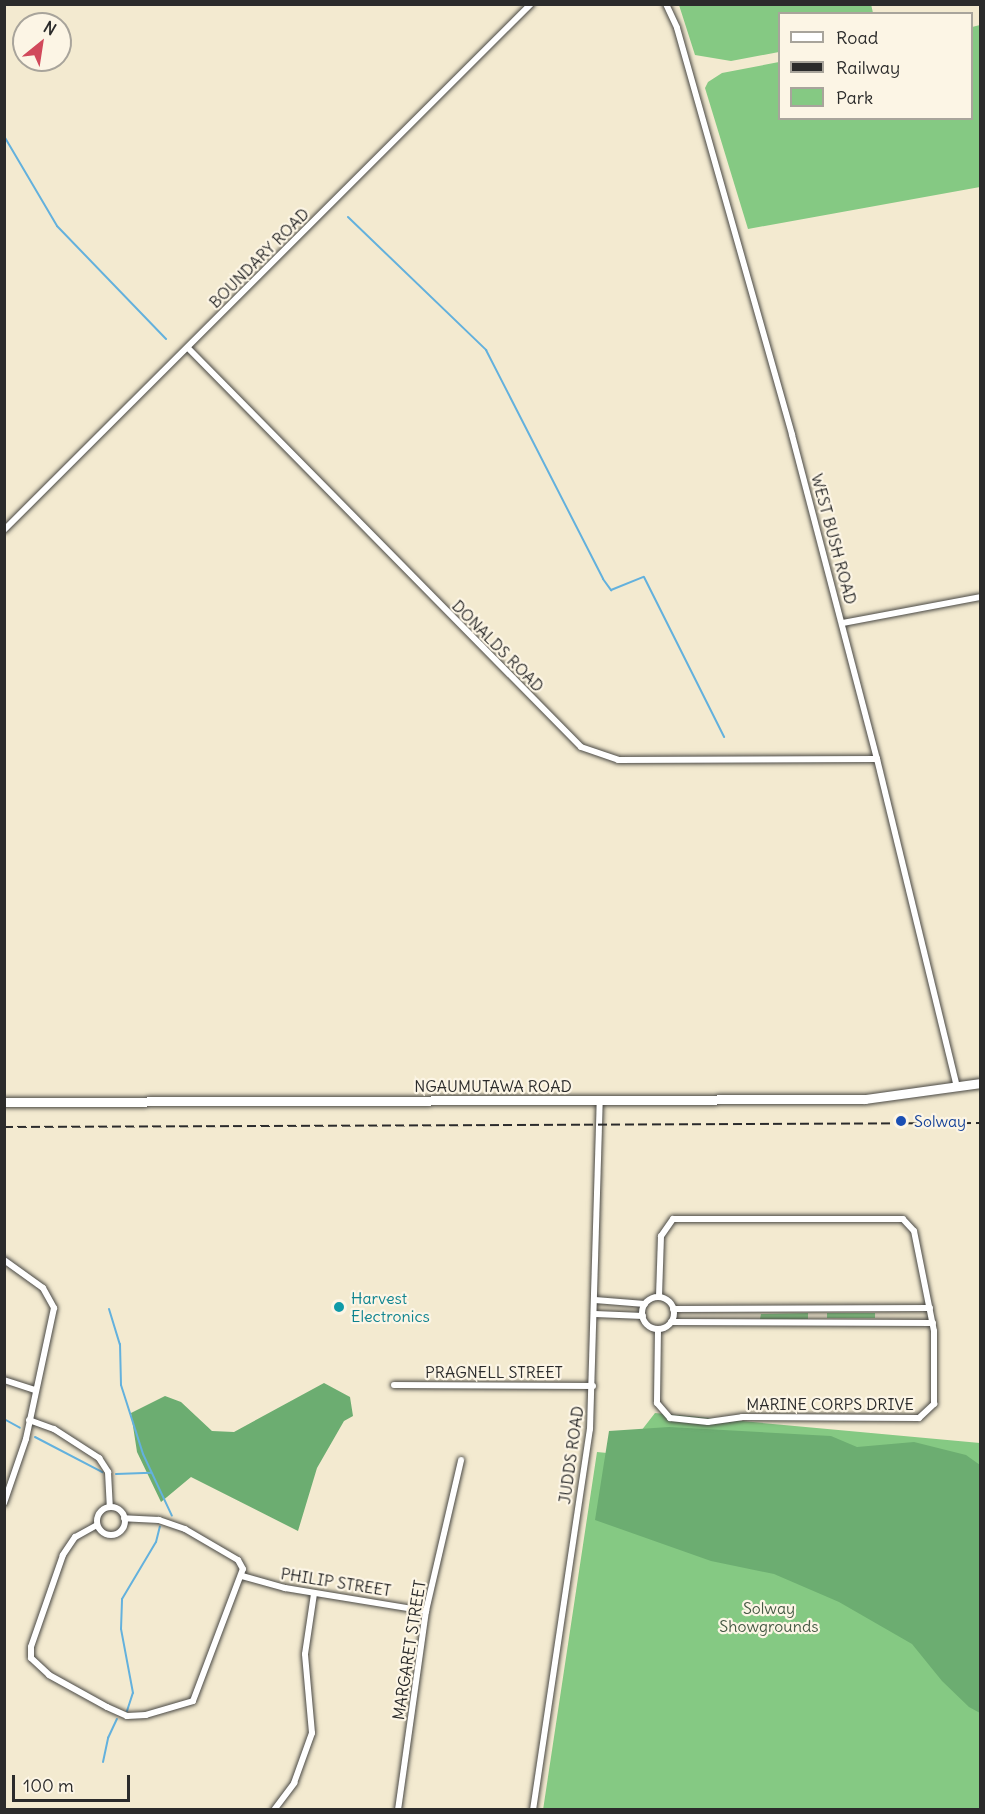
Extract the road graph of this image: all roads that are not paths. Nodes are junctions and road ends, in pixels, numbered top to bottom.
1 (531, 4) edge
2 (666, 4) edge
3 (188, 348) junction
4 (4, 530) edge
5 (981, 597) edge
6 (843, 623) junction
7 (878, 759) junction
8 (981, 1083) edge
9 (957, 1086) junction
10 (600, 1101) junction
11 (4, 1102) edge
12 (4, 1260) edge
13 (659, 1297) junction
14 (595, 1300) junction
15 (645, 1304) junction
16 (930, 1308) junction
17 (673, 1309) junction
18 (751, 1310) junction
19 (818, 1310) junction
20 (884, 1310) junction
21 (594, 1314) junction
22 (643, 1316) junction
23 (671, 1322) junction
24 (884, 1322) junction
25 (751, 1323) junction
26 (817, 1323) junction
27 (933, 1323) junction
28 (658, 1329) junction
29 (4, 1380) edge
30 (394, 1385) dead end
31 (593, 1386) junction
32 (34, 1390) junction
33 (29, 1420) junction
34 (461, 1460) dead end
35 (4, 1503) edge
36 (110, 1507) junction
37 (124, 1518) junction
38 (97, 1525) junction
39 (242, 1576) junction
40 (314, 1594) junction
41 (426, 1611) junction
42 (274, 1809) edge
43 (398, 1809) edge
44 (532, 1809) edge

1 - 3 street, BOUNDARY ROAD
2 - 6 street, WEST BUSH ROAD
3 - 4 street, BOUNDARY ROAD
3 - 7 street, DONALDS ROAD
5 - 6 street
6 - 7 street, WEST BUSH ROAD
7 - 9 street, WEST BUSH ROAD
8 - 9 main road, NGAUMUTAWA ROAD
9 - 10 main road, NGAUMUTAWA ROAD
10 - 11 main road, NGAUMUTAWA ROAD
10 - 14 street, JUDDS ROAD
12 - 32 street
13 - 15 street
13 - 16 street, MARINE CORPS DRIVE
13 - 17 street
14 - 15 street
14 - 21 street, JUDDS ROAD
15 - 22 street
16 - 20 street
16 - 27 street, MARINE CORPS DRIVE
17 - 18 street
17 - 23 street
18 - 19 street
18 - 25 street
19 - 20 street
19 - 26 street
20 - 24 street
21 - 22 street
21 - 31 street, JUDDS ROAD
22 - 28 street
23 - 25 street
23 - 28 street
24 - 26 street
24 - 27 street
25 - 26 street
27 - 28 street, MARINE CORPS DRIVE
29 - 32 street
30 - 31 street, PRAGNELL STREET
31 - 44 street, JUDDS ROAD
32 - 33 street
33 - 35 street
33 - 36 street
34 - 41 street, MARGARET STREET
36 - 37 street
36 - 38 street
37 - 38 street
37 - 39 street
38 - 39 street
39 - 40 street, PHILIP STREET
40 - 41 street, PHILIP STREET
40 - 42 street
41 - 43 street, MARGARET STREET

